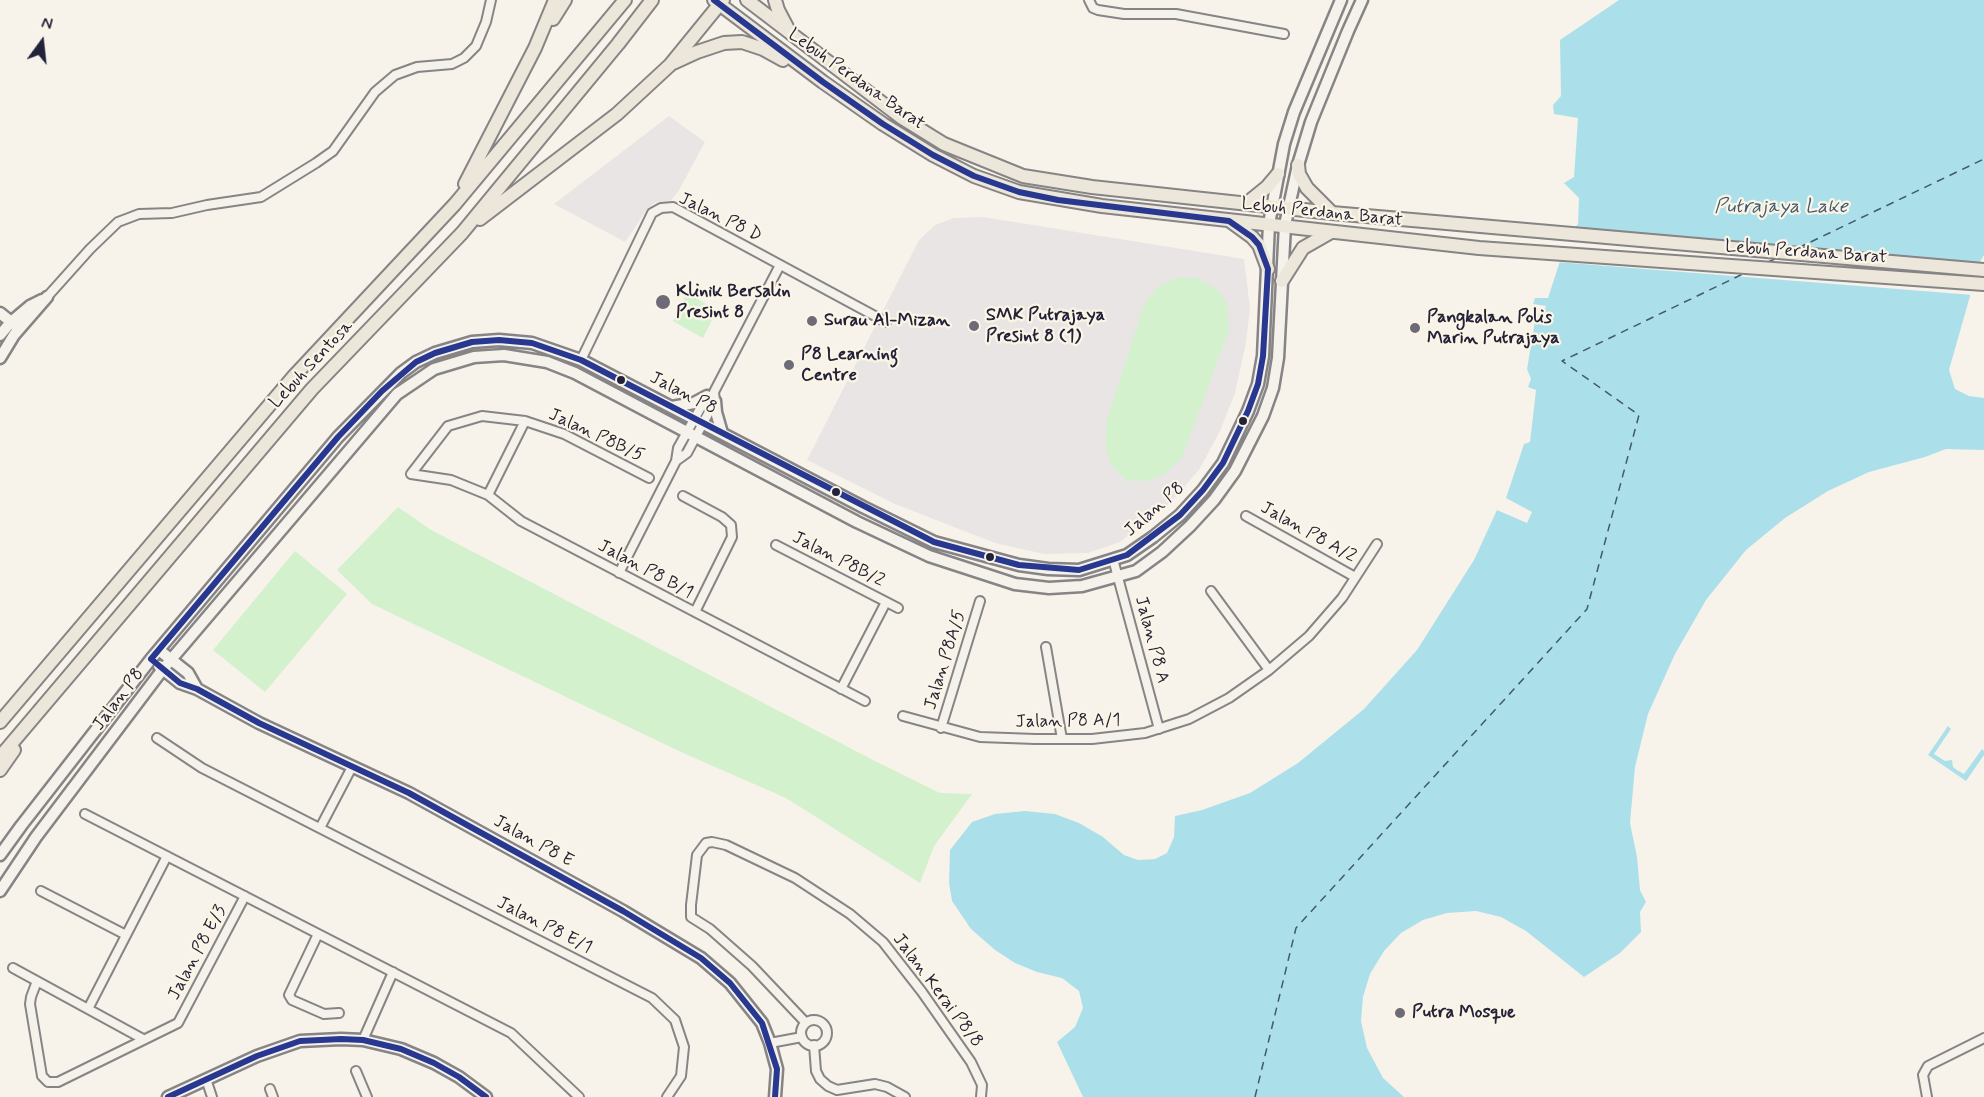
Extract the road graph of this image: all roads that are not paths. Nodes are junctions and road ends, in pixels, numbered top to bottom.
1 (491, 0) edge
2 (555, 0) edge
3 (565, 0) edge
4 (625, 0) edge
5 (652, 0) edge
6 (747, 0) edge
7 (775, 0) edge
8 (1089, 0) edge
9 (1341, 0) edge
10 (1362, 0) edge
11 (719, 1) edge
12 (789, 32) junction
13 (1284, 34) dead end
14 (535, 48) junction
15 (670, 65) junction
16 (823, 82) junction
17 (1298, 165) junction
18 (1278, 174) junction
19 (455, 204) junction
20 (1246, 204) junction
21 (1271, 206) junction
22 (1289, 208) junction
23 (1332, 213) junction
24 (1229, 221) junction
25 (1269, 224) junction
26 (1285, 225) junction
27 (1332, 231) junction
28 (462, 233) junction
29 (780, 265) junction
30 (1268, 269) junction
31 (1984, 270) edge
32 (1281, 281) junction
33 (1984, 284) edge
34 (47, 297) junction
35 (0, 313) edge
36 (886, 322) dead end
37 (4, 327) edge
38 (17, 332) junction
39 (0, 358) edge
40 (581, 360) junction
41 (712, 397) junction
42 (672, 408) junction
43 (525, 421) junction
44 (698, 421) junction
45 (722, 434) junction
46 (691, 435) junction
47 (411, 474) joint
48 (649, 478) dead end
49 (488, 495) junction
50 (682, 496) dead end
51 (1246, 516) dead end
52 (1377, 544) dead end
53 (776, 545) dead end
54 (1113, 559) junction
55 (619, 573) junction
56 (1118, 576) junction
57 (1355, 577) junction
58 (1211, 591) dead end
59 (980, 601) dead end
60 (886, 602) junction
61 (898, 608) dead end
62 (694, 612) junction
63 (1046, 647) dead end
64 (159, 650) junction
65 (151, 659) junction
66 (171, 660) junction
67 (163, 669) junction
68 (1269, 670) junction
69 (59, 688) junction
70 (842, 689) junction
71 (197, 690) junction
72 (865, 701) dead end
73 (903, 716) dead end
74 (0, 722) edge
75 (941, 728) junction
76 (1159, 729) junction
77 (157, 738) dead end
78 (1062, 739) junction
79 (0, 757) edge
80 (352, 767) junction
81 (0, 770) edge
82 (85, 814) dead end
83 (320, 828) junction
84 (0, 855) edge
85 (167, 856) junction
86 (0, 891) edge
87 (41, 891) dead end
88 (245, 896) junction
89 (318, 934) junction
90 (126, 936) junction
91 (13, 968) dead end
92 (393, 972) junction
93 (37, 981) junction
94 (88, 1009) junction
95 (339, 1013) dead end
96 (806, 1023) junction
97 (802, 1037) junction
98 (1984, 1038) edge
99 (143, 1039) junction
100 (363, 1041) junction
101 (770, 1043) junction
102 (814, 1046) junction
103 (356, 1071) dead end
104 (206, 1079) junction
105 (168, 1097) edge
106 (212, 1097) edge
107 (367, 1097) edge
108 (486, 1097) edge
109 (579, 1097) edge
110 (667, 1097) edge
111 (775, 1097) edge
112 (905, 1097) edge
113 (981, 1097) edge
114 (1927, 1097) edge

1 - 34 street
2 - 14 main road
3 - 14 main road
4 - 19 main road, Lebuh Sentosa
5 - 28 main road, Lebuh Sentosa
6 - 12 main road, Lebuh Perdana Barat
7 - 12 main road
8 - 13 street
9 - 18 street, Jalan P8
10 - 17 street, Jalan P8
11 - 15 main road
11 - 16 main road, Lebuh Perdana Barat
12 - 20 main road, Lebuh Perdana Barat
14 - 19 main road
15 - 16 main road
15 - 28 main road
16 - 24 main road, Lebuh Perdana Barat
17 - 22 street, Jalan P8
17 - 23 main road
18 - 20 main road
18 - 21 street, Jalan P8
19 - 74 main road, Lebuh Sentosa
20 - 21 main road, Lebuh Perdana Barat
21 - 22 main road, Lebuh Perdana Barat
21 - 25 street, Jalan P8
22 - 23 main road, Lebuh Perdana Barat
22 - 26 street, Jalan P8
23 - 31 main road, Lebuh Perdana Barat
24 - 25 main road, Lebuh Perdana Barat
24 - 30 main road
25 - 26 main road, Lebuh Perdana Barat
25 - 30 street, Jalan P8
26 - 27 main road, Lebuh Perdana Barat
26 - 32 street, Jalan P8
27 - 32 main road
27 - 33 main road, Lebuh Perdana Barat
28 - 69 main road, Lebuh Sentosa
29 - 36 street, Jalan P8 D
29 - 40 street, Jalan P8 D
29 - 41 street
30 - 54 street, Jalan P8
32 - 56 street, Jalan P8
34 - 37 street
34 - 38 street
35 - 37 street
37 - 38 street
38 - 39 street
40 - 42 street, Jalan P8
40 - 64 street, Jalan P8
41 - 42 street
41 - 44 street
41 - 45 street
42 - 44 street, Jalan P8
43 - 47 street, Jalan P8B/5
43 - 48 street, Jalan P8B/5
43 - 49 street
44 - 45 street, Jalan P8
44 - 46 street
45 - 54 street, Jalan P8
46 - 55 street
46 - 56 street, Jalan P8
46 - 66 street, Jalan P8
47 - 49 street, Jalan P8 B/1
49 - 55 street, Jalan P8 B/1
50 - 62 street
51 - 57 street, Jalan P8 A/2
52 - 57 street, Jalan P8 A/1
53 - 60 street, Jalan P8B/2
54 - 56 street, Jalan P8 A
55 - 62 street, Jalan P8 B/1
56 - 76 street, Jalan P8 A
57 - 68 street, Jalan P8 A/1
58 - 68 street
59 - 75 street, Jalan P8A/5
60 - 61 street, Jalan P8B/2
60 - 70 street, Jalan P8B/2
62 - 70 street, Jalan P8 B/1
63 - 78 street
64 - 65 street, Jalan P8
64 - 66 street
65 - 67 street, Jalan P8 E
65 - 84 street, Jalan P8
66 - 67 street, Jalan P8
66 - 71 street
67 - 71 street, Jalan P8 E
67 - 86 street, Jalan P8
68 - 76 street, Jalan P8 A/1
69 - 79 main road, Lebuh Sentosa
69 - 81 main road
70 - 72 street, Jalan P8 B/1
71 - 80 street, Jalan P8 E
73 - 75 street, Jalan P8 A/1
75 - 78 street, Jalan P8 A/1
76 - 78 street, Jalan P8 A/1
77 - 83 street, Jalan P8 E/1
80 - 83 street
80 - 101 street, Jalan P8 E
82 - 85 street
83 - 110 street, Jalan P8 E/1
85 - 88 street
85 - 90 street
87 - 90 street
88 - 89 street
88 - 99 street, Jalan P8 E/3
89 - 92 street
89 - 95 street
90 - 94 street
91 - 93 street
92 - 100 street
92 - 109 street
93 - 94 street
93 - 99 street, Jalan P8 E/3
94 - 99 street
96 - 97 street
96 - 102 street
96 - 113 street, Jalan Kerai P8/8
97 - 101 street
97 - 102 street
98 - 114 street
100 - 104 street
100 - 108 street
101 - 111 street, Jalan P8 E
102 - 112 street
103 - 107 street
104 - 105 street
104 - 106 street

